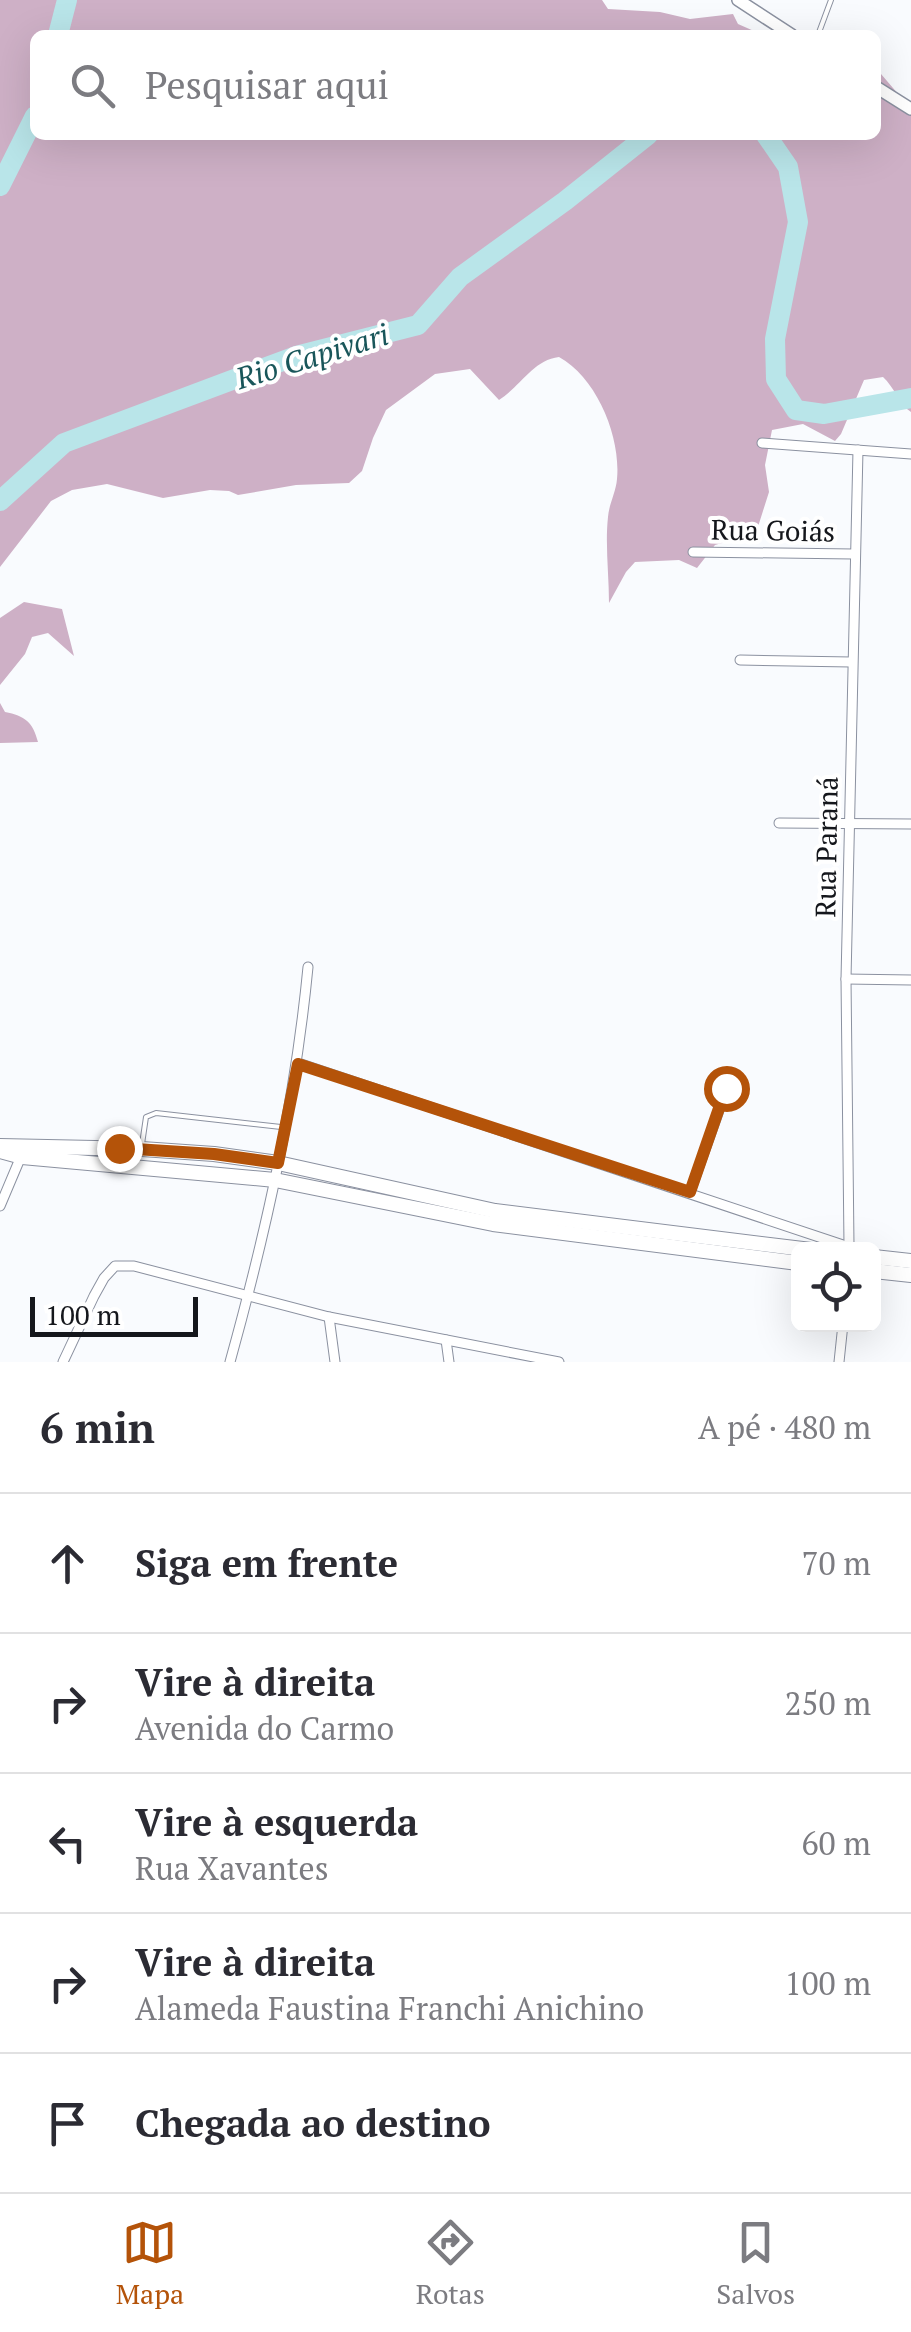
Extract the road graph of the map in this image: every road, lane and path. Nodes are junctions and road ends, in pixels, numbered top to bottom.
1 (738, 0) edge
2 (831, 0) edge
3 (784, 30) edge
4 (820, 30) edge
5 (881, 91) edge
6 (911, 109) edge
7 (762, 443) dead end
8 (858, 450) junction
9 (911, 454) edge
10 (693, 552) dead end
11 (853, 554) junction
12 (740, 660) dead end
13 (851, 662) junction
14 (779, 823) dead end
15 (849, 824) junction
16 (911, 824) edge
17 (308, 967) dead end
18 (846, 978) junction
19 (911, 980) edge
20 (298, 1064) junction
21 (726, 1088) dead end
22 (286, 1127) junction
23 (0, 1149) edge
24 (142, 1149) junction
25 (22, 1152) junction
26 (278, 1163) junction
27 (274, 1180) junction
28 (401, 1190) junction
29 (690, 1192) junction
30 (0, 1206) edge
31 (397, 1206) junction
32 (494, 1218) junction
33 (676, 1240) junction
34 (835, 1242) edge
35 (849, 1242) edge
36 (791, 1249) edge
37 (881, 1258) edge
38 (911, 1261) edge
39 (791, 1262) edge
40 (881, 1272) edge
41 (911, 1275) edge
42 (248, 1296) junction
43 (328, 1317) junction
44 (842, 1332) edge
45 (446, 1340) junction
46 (67, 1361) edge
47 (230, 1362) edge
48 (334, 1362) edge
49 (449, 1362) edge
50 (560, 1362) edge
51 (839, 1362) edge

1 - 3 street
2 - 4 lane
5 - 6 street
7 - 8 street
8 - 9 street
8 - 11 street, Rua Paraná
10 - 11 street, Rua Goiás
11 - 13 street, Rua Paraná
12 - 13 street
13 - 15 street, Rua Paraná
14 - 15 street
15 - 16 street
15 - 18 street, Rua Paraná
17 - 20 street
18 - 19 street
18 - 35 street, Rua Paraná
20 - 22 street
20 - 29 street
21 - 29 street
22 - 24 lane
22 - 26 street
23 - 25 main road
24 - 25 main road
24 - 26 main road
25 - 27 main road
25 - 30 street
26 - 27 street
26 - 28 main road
27 - 31 main road
27 - 42 street
28 - 31 main road
28 - 32 main road
29 - 34 street
31 - 32 main road
32 - 33 main road
33 - 36 main road
33 - 39 main road
37 - 38 main road
40 - 41 main road
42 - 43 street
42 - 46 street
42 - 47 street
43 - 45 street
43 - 48 street
44 - 51 street
45 - 49 street
45 - 50 street

